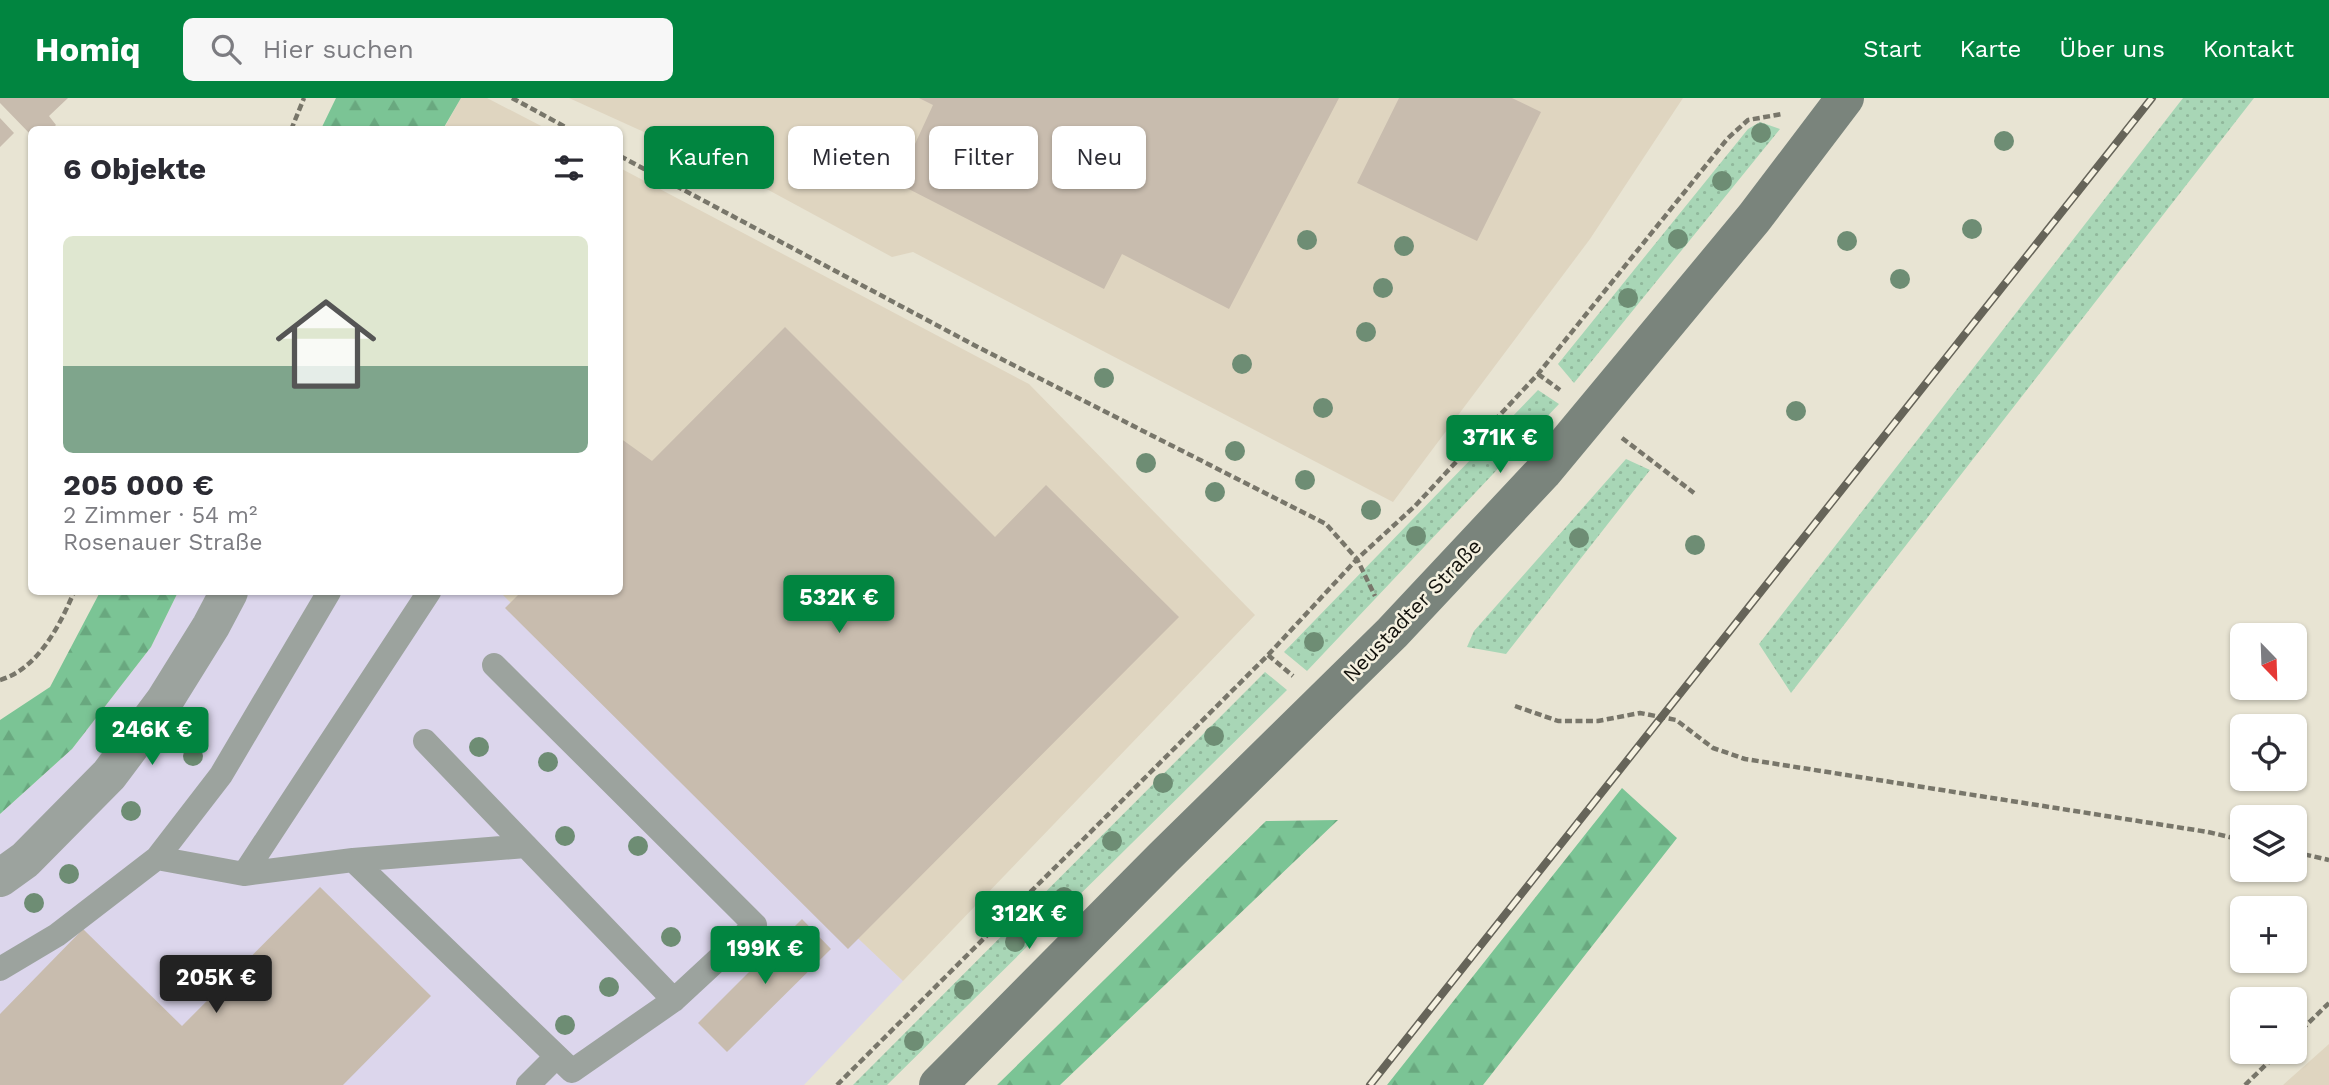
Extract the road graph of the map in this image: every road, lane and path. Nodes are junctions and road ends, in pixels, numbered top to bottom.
1 (304, 98) edge
2 (512, 98) edge
3 (1845, 98) edge
4 (1792, 109) dead end
5 (293, 126) edge
6 (564, 126) edge
7 (623, 158) edge
8 (1619, 436) dead end
9 (1694, 493) dead end
10 (1357, 559) junction
11 (73, 595) edge
12 (227, 595) edge
13 (327, 595) edge
14 (427, 595) edge
15 (494, 665) dead end
16 (0, 680) edge
17 (1516, 706) dead end
18 (425, 741) dead end
19 (2230, 837) edge
20 (526, 846) junction
21 (2307, 855) edge
22 (157, 859) junction
23 (353, 860) junction
24 (2329, 860) edge
25 (244, 874) junction
26 (0, 878) edge
27 (0, 969) edge
28 (674, 1000) junction
29 (2329, 1003) edge
30 (2307, 1024) edge
31 (556, 1056) junction
32 (2267, 1064) edge
33 (528, 1085) edge
34 (837, 1085) edge
35 (938, 1085) edge
36 (2245, 1085) edge

1 - 5 path
2 - 6 path
3 - 35 street, Neustadter Straße
4 - 10 path
7 - 10 path
8 - 9 path
10 - 34 path
11 - 16 path
12 - 26 street
13 - 22 lane
14 - 25 lane
15 - 28 lane
17 - 19 path
18 - 20 lane
20 - 23 lane
20 - 28 lane
21 - 24 path
22 - 25 lane
22 - 27 lane
23 - 25 lane
23 - 31 lane
28 - 31 lane
29 - 30 path
31 - 33 lane
32 - 36 path

